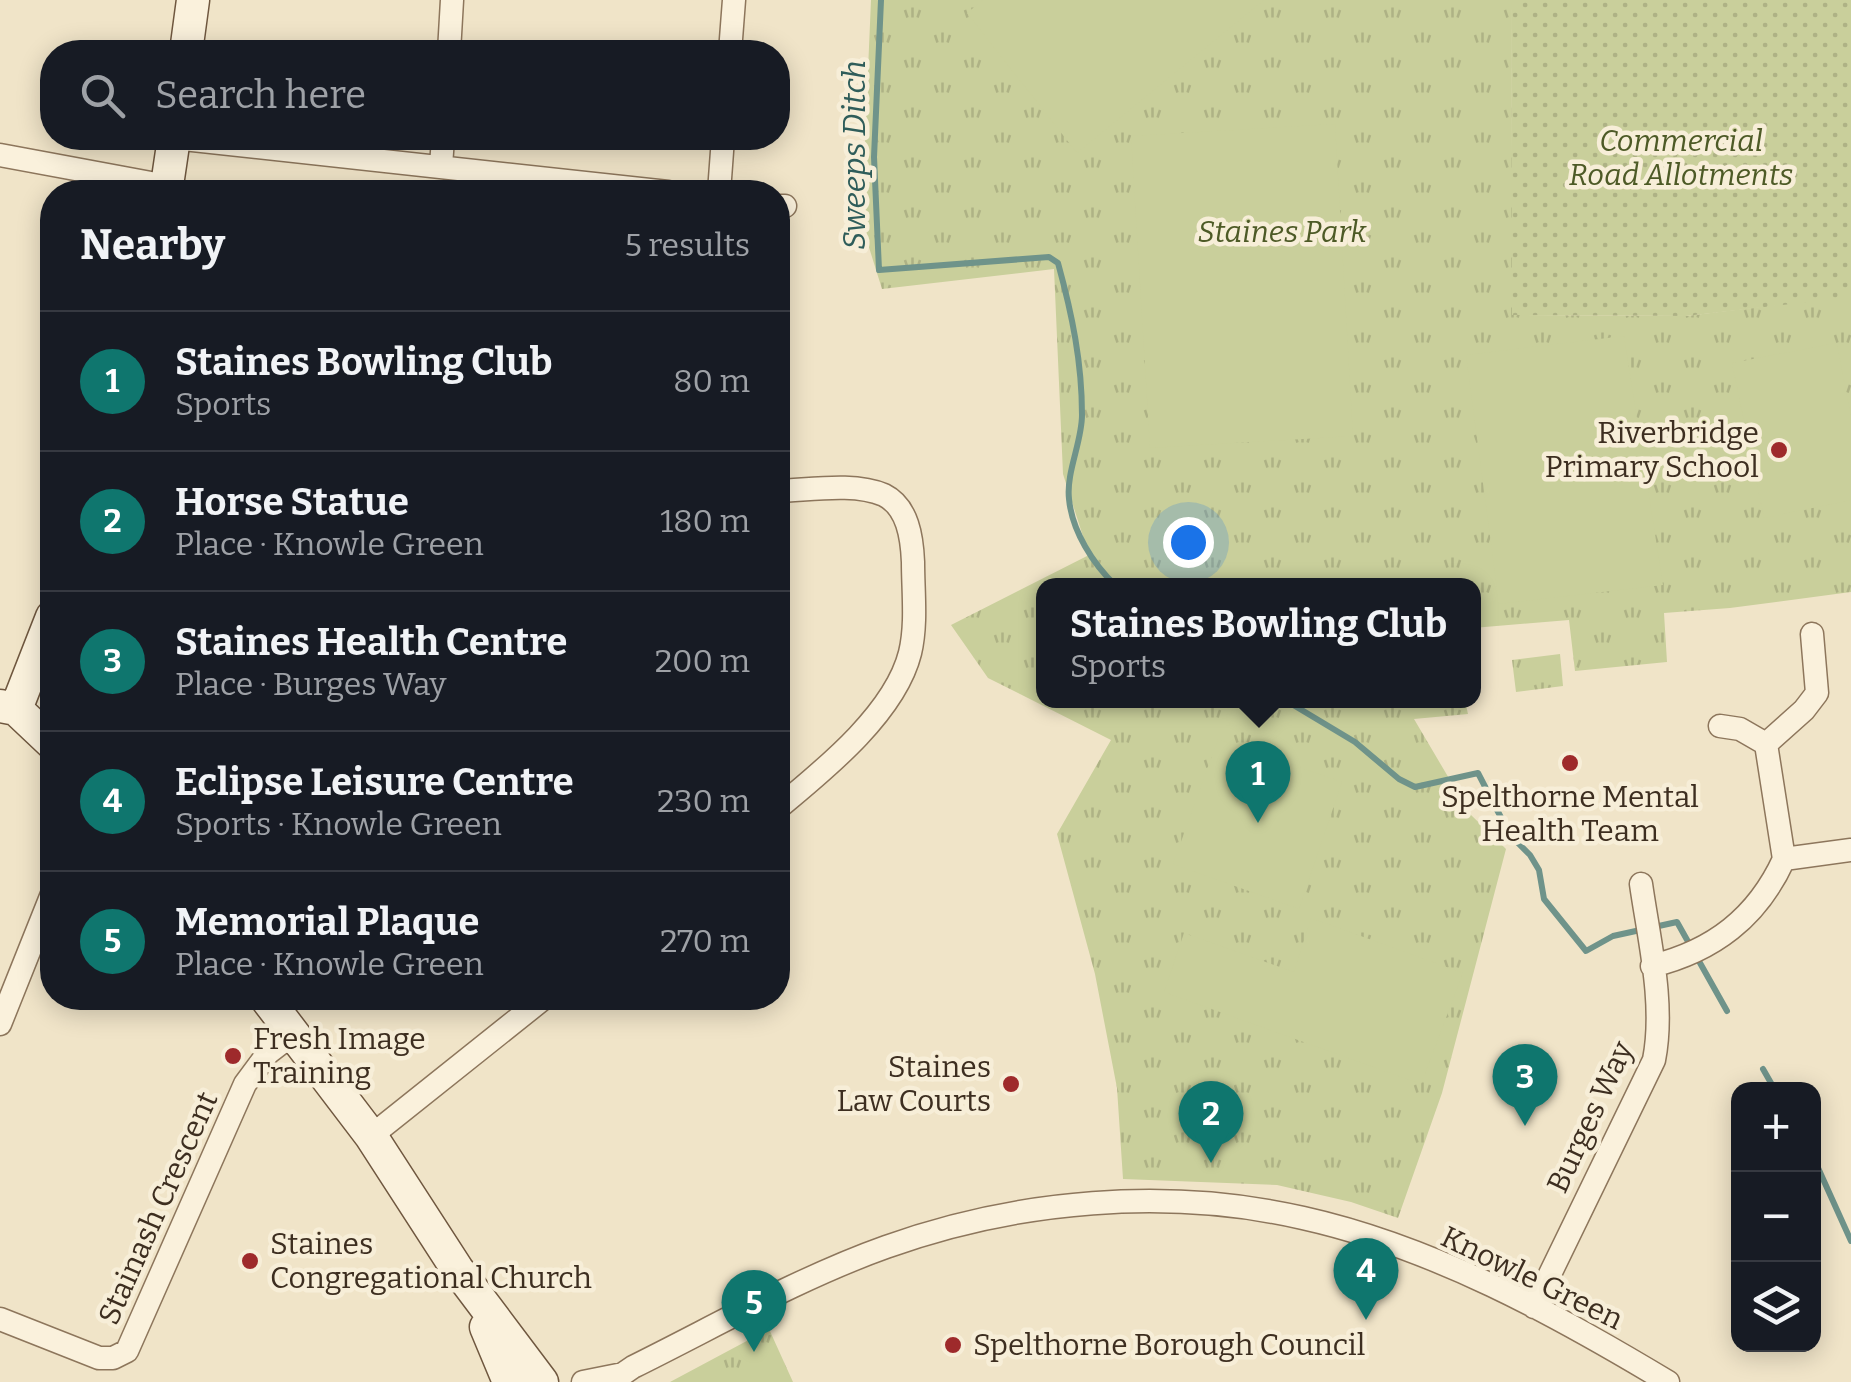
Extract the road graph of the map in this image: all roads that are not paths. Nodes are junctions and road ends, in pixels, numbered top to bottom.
1 (193, 0) edge
2 (452, 0) edge
3 (734, 0) edge
4 (188, 40) edge
5 (450, 40) edge
6 (731, 40) edge
7 (172, 150) edge
8 (288, 150) edge
9 (442, 150) edge
10 (722, 150) edge
11 (0, 155) edge
12 (441, 166) junction
13 (122, 180) edge
14 (167, 180) edge
15 (563, 180) edge
16 (720, 180) edge
17 (790, 491) edge
18 (1812, 634) dead end
19 (40, 642) edge
20 (8, 707) edge
21 (1720, 726) dead end
22 (40, 732) edge
23 (1766, 744) junction
24 (790, 798) edge
25 (1851, 850) edge
26 (1784, 859) junction
27 (1642, 892) dead end
28 (40, 924) edge
29 (1652, 966) junction
30 (276, 1010) edge
31 (529, 1010) edge
32 (0, 1024) edge
33 (294, 1033) junction
34 (370, 1136) junction
35 (457, 1269) junction
36 (1534, 1307) junction
37 (0, 1319) edge
38 (618, 1378) edge
39 (509, 1382) edge
40 (542, 1382) edge
41 (583, 1382) edge
42 (1668, 1382) edge

1 - 4 street
2 - 5 street
3 - 6 street
7 - 14 street
8 - 12 street
9 - 12 street
10 - 16 street
11 - 13 street
12 - 15 street
17 - 24 street
18 - 23 street
19 - 20 street
20 - 22 street
21 - 23 street
23 - 26 street
25 - 26 street
26 - 29 street
27 - 29 street, Burges Way
28 - 32 street
29 - 36 street, Burges Way
30 - 33 street
31 - 34 street
33 - 34 street
33 - 37 street, Stainash Crescent
34 - 35 street
35 - 39 street
35 - 40 street
36 - 38 street, Knowle Green
36 - 42 street, Knowle Green
38 - 41 street, Knowle Green

